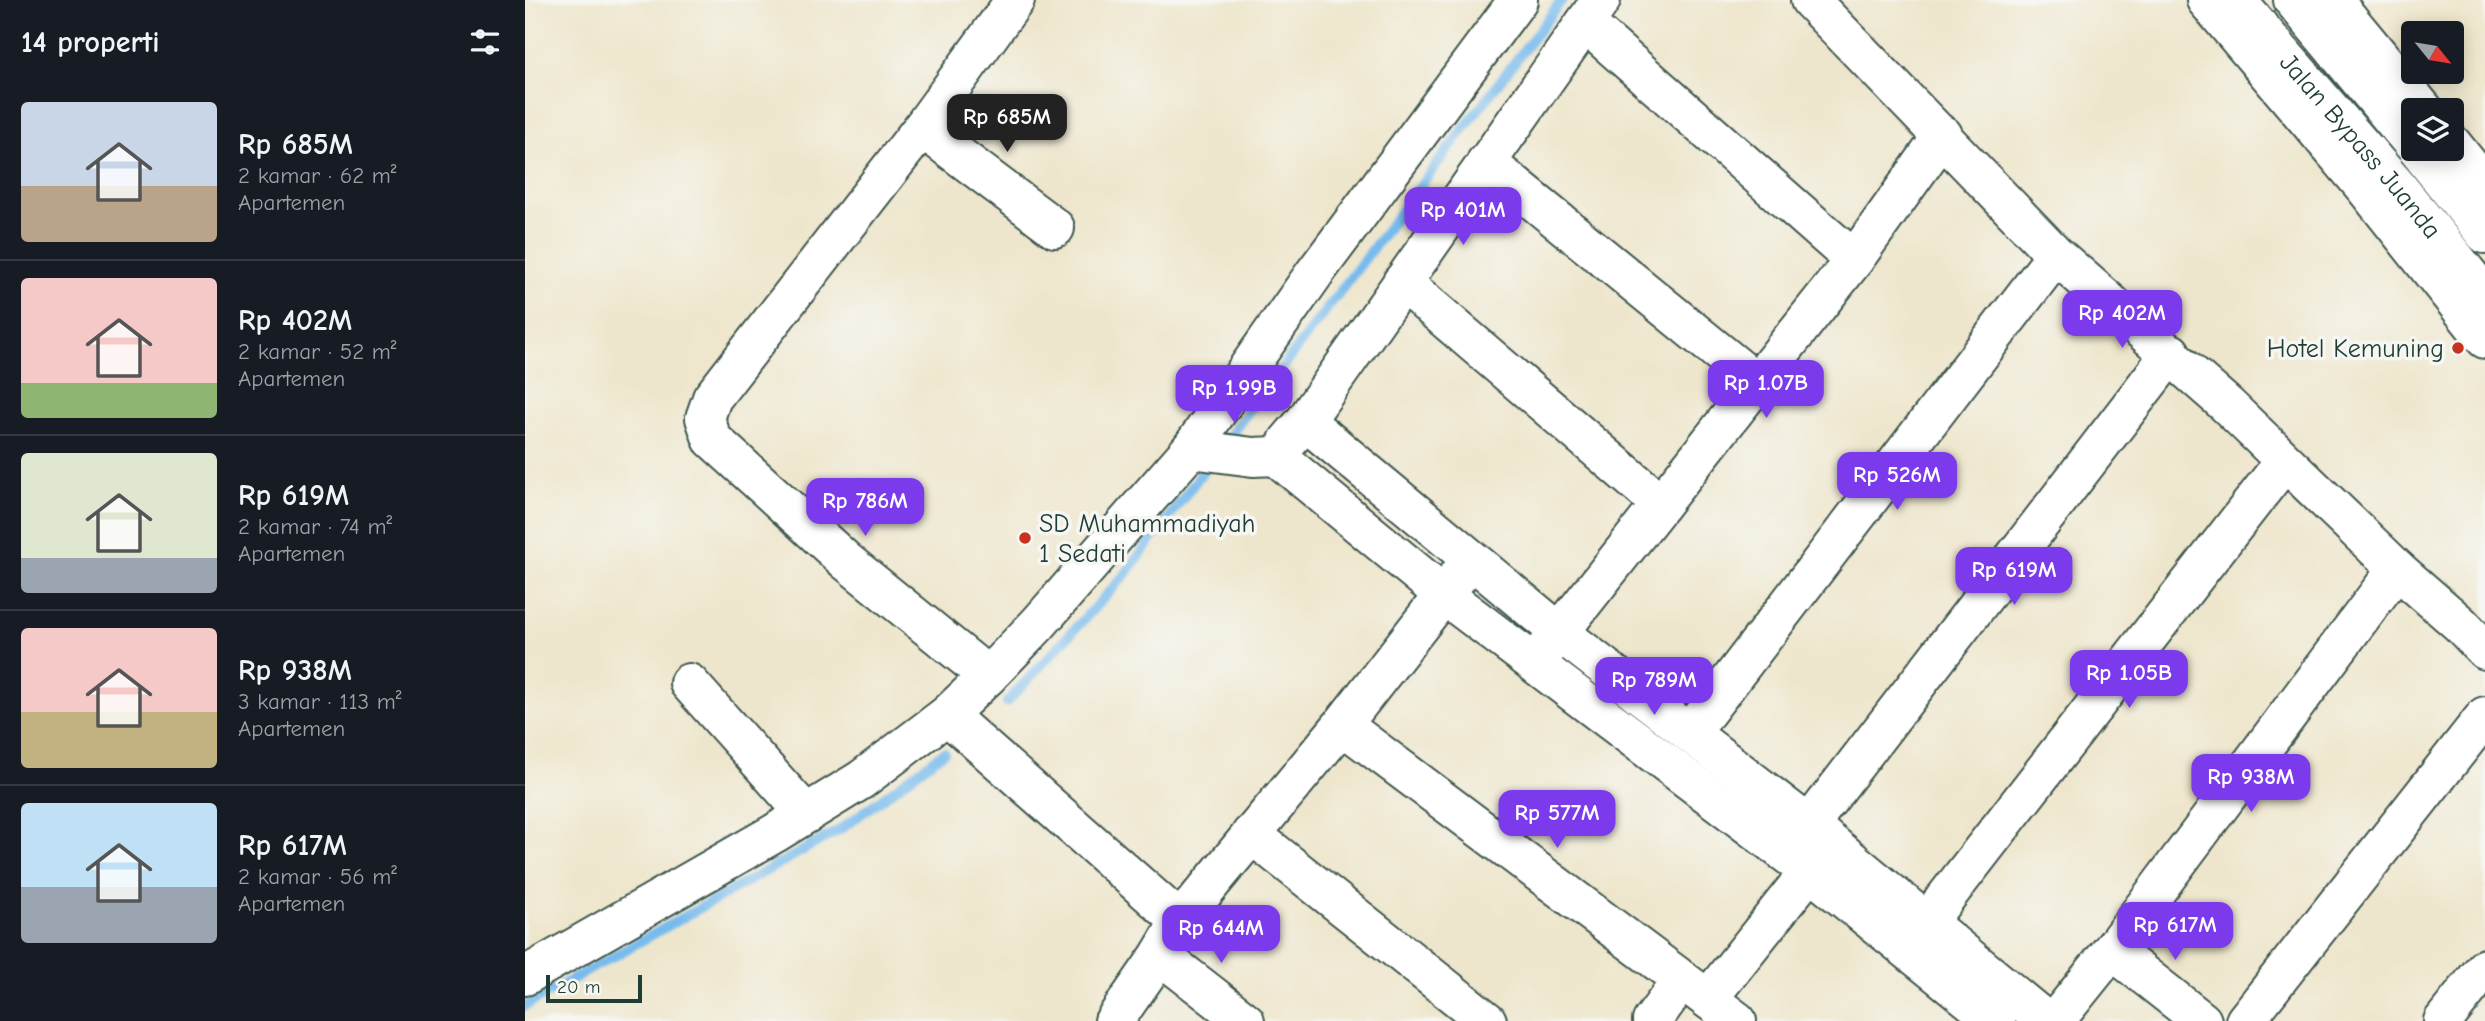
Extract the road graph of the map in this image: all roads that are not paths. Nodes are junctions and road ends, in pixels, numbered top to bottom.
1 (1015, 0) edge
2 (1518, 0) edge
3 (1810, 0) edge
4 (2206, 0) edge
5 (2236, 0) edge
6 (2293, 0) edge
7 (1593, 11) edge
8 (2339, 22) edge
9 (2261, 46) junction
10 (2412, 98) edge
11 (2401, 124) edge
12 (922, 128) junction
13 (1943, 135) junction
14 (2464, 159) edge
15 (2427, 161) edge
16 (1486, 162) junction
17 (2375, 180) junction
18 (2485, 185) edge
19 (1055, 228) dead end
20 (2485, 234) edge
21 (2056, 255) junction
22 (1854, 260) junction
23 (1402, 282) junction
24 (2485, 295) edge
25 (2485, 339) edge
26 (2171, 353) junction
27 (1757, 383) junction
28 (1305, 421) junction
29 (1200, 451) junction
30 (1264, 456) junction
31 (2284, 462) junction
32 (1661, 504) junction
33 (1471, 560) junction
34 (2397, 569) junction
35 (1444, 595) junction
36 (1559, 632) junction
37 (2485, 650) edge
38 (1534, 664) junction
39 (988, 676) junction
40 (689, 683) dead end
41 (947, 715) junction
42 (2485, 716) edge
43 (1342, 725) junction
44 (1691, 733) junction
45 (806, 814) junction
46 (1251, 834) junction
47 (1816, 847) junction
48 (1180, 921) junction
49 (1926, 923) junction
50 (2112, 950) junction
51 (1160, 956) junction
52 (2485, 968) edge
53 (525, 976) edge
54 (1709, 1000) edge
55 (1114, 1021) edge
56 (1245, 1021) edge
57 (1487, 1021) edge
58 (1652, 1021) edge
59 (1996, 1021) edge
60 (2046, 1021) edge
61 (2055, 1021) edge
62 (2202, 1021) edge
63 (2245, 1021) edge
64 (2443, 1021) edge

1 - 12 main road
2 - 29 main road
3 - 13 main road
4 - 9 main road
5 - 9 main road, Jalan Bypass Juanda
6 - 8 main road, Jalan Bypass Juanda
7 - 16 main road
7 - 22 main road
8 - 10 main road
8 - 11 main road, Jalan Bypass Juanda
9 - 17 main road, Jalan Bypass Juanda
12 - 19 main road
12 - 39 main road
13 - 21 main road
13 - 22 main road
14 - 18 main road
15 - 20 main road, Jalan Bypass Juanda
16 - 23 main road
16 - 27 main road
17 - 24 main road, Jalan Bypass Juanda
17 - 25 main road
21 - 26 main road
21 - 44 main road
22 - 27 main road
23 - 28 main road
23 - 32 main road
26 - 31 main road
26 - 47 main road
27 - 32 main road
28 - 30 main road
28 - 33 main road
29 - 30 main road
29 - 39 main road
30 - 35 main road
31 - 34 main road
31 - 49 main road
32 - 36 main road
33 - 35 main road
33 - 36 main road
34 - 37 main road
34 - 50 main road
35 - 38 main road
35 - 43 main road
36 - 38 main road
36 - 44 main road
38 - 47 main road
39 - 41 main road
40 - 45 main road
41 - 45 main road
41 - 48 main road
42 - 63 main road
43 - 46 main road
43 - 54 main road
44 - 47 main road
45 - 53 main road
46 - 48 main road
46 - 57 main road
47 - 49 main road
47 - 54 main road
47 - 59 main road
48 - 51 main road
49 - 60 main road
50 - 61 main road
50 - 62 main road
51 - 55 main road
51 - 56 main road
52 - 64 main road
54 - 58 main road

